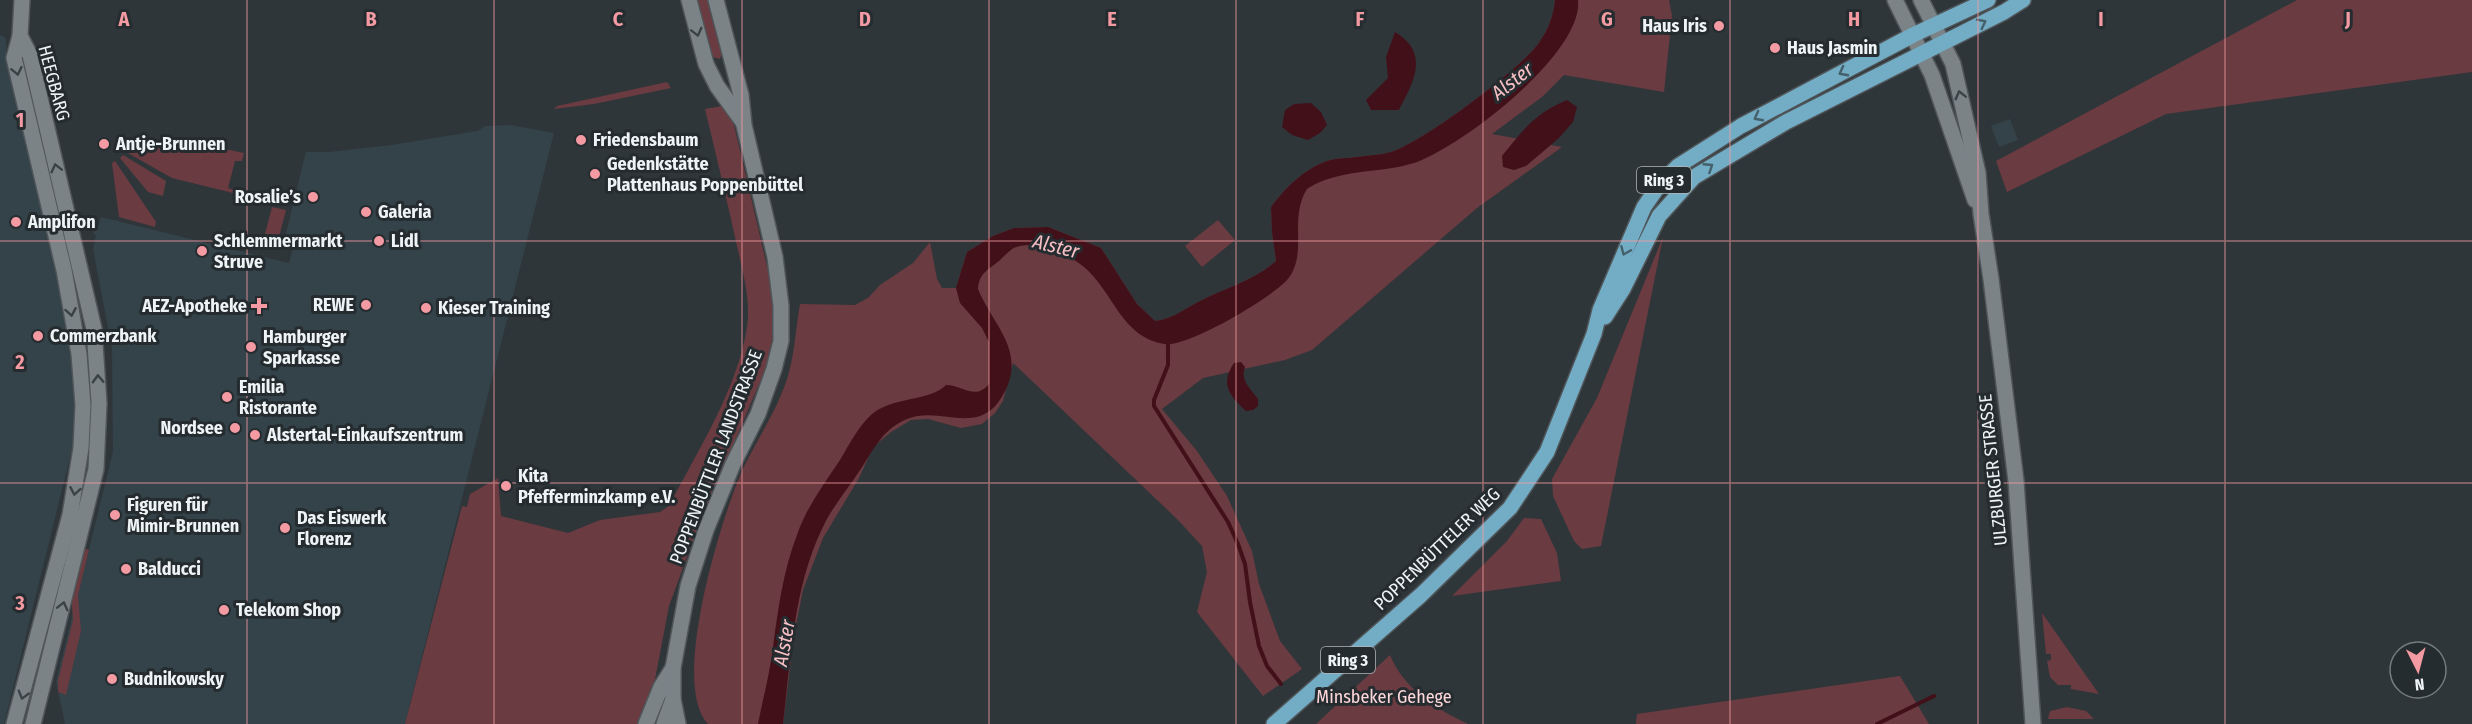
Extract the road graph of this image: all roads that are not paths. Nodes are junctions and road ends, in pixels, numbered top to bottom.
1 (22, 0) edge
2 (689, 0) edge
3 (716, 0) edge
4 (1895, 0) edge
5 (1921, 0) edge
6 (1988, 0) edge
7 (2023, 0) edge
8 (1934, 24) junction
9 (1913, 35) junction
10 (20, 36) junction
11 (1944, 42) junction
12 (1922, 52) junction
13 (744, 125) junction
14 (1981, 214) junction
15 (1594, 334) junction
16 (673, 668) junction
17 (673, 699) junction
18 (14, 724) edge
19 (33, 724) edge
20 (646, 724) edge
21 (664, 724) edge
22 (678, 724) edge
23 (1274, 724) edge
24 (2033, 724) edge

1 - 10 main road
2 -> 13 main road, POPPENBÜTTLER LANDSTRASSE
3 - 13 main road, POPPENBÜTTLER LANDSTRASSE
4 - 9 main road, ULZBURGER STRASSE
5 - 8 main road, ULZBURGER STRASSE
6 - 8 main road, POPPENBÜTTELER WEG / Ring 3
11 -> 7 main road, POPPENBÜTTELER WEG / Ring 3
8 - 9 main road, POPPENBÜTTELER WEG / Ring 3
8 - 11 main road, ULZBURGER STRASSE
9 - 12 main road, ULZBURGER STRASSE
9 -> 15 main road, POPPENBÜTTELER WEG / Ring 3
10 -> 18 main road, HEEGBARG
19 -> 10 main road, HEEGBARG
11 - 12 main road, POPPENBÜTTELER WEG / Ring 3
14 -> 11 main road, ULZBURGER STRASSE
12 - 14 main road, ULZBURGER STRASSE
15 -> 12 main road, POPPENBÜTTELER WEG / Ring 3
13 - 16 main road, POPPENBÜTTLER LANDSTRASSE
14 - 24 main road, ULZBURGER STRASSE
15 - 23 main road, POPPENBÜTTELER WEG / Ring 3
16 - 17 main road, POPPENBÜTTLER LANDSTRASSE
16 - 20 main road
17 - 21 main road, POPPENBÜTTLER LANDSTRASSE
17 - 22 main road, POPPENBÜTTLER LANDSTRASSE

